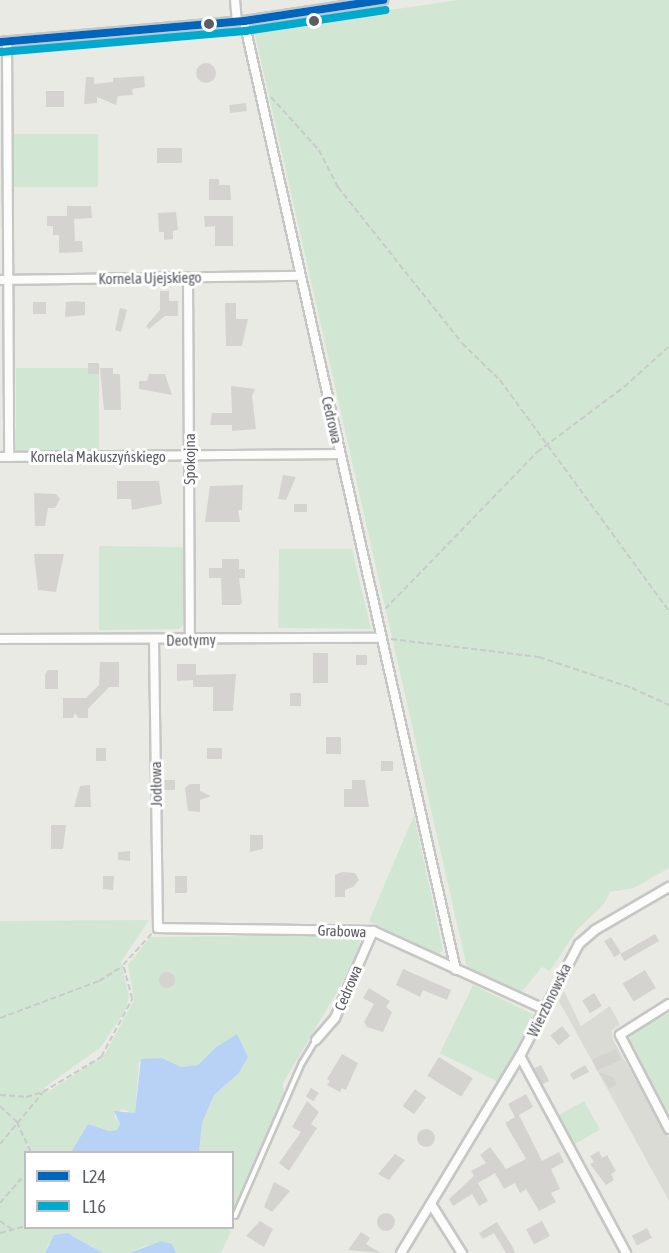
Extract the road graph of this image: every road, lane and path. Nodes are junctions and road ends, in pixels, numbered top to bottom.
1 (235, 0) edge
2 (383, 0) edge
3 (333, 4) edge
4 (241, 21) junction
5 (4, 41) edge
6 (256, 81) junction
7 (300, 276) junction
8 (188, 277) junction
9 (0, 280) edge
10 (9, 280) junction
11 (669, 346) edge
12 (546, 446) junction
13 (340, 454) junction
14 (0, 457) edge
15 (9, 457) junction
16 (191, 457) junction
17 (669, 611) edge
18 (378, 620) junction
19 (381, 638) junction
20 (0, 639) edge
21 (190, 640) junction
22 (154, 641) junction
23 (669, 705) edge
24 (669, 887) edge
25 (158, 928) junction
26 (373, 931) junction
27 (123, 966) junction
28 (456, 970) junction
29 (669, 1004) edge
30 (546, 1010) junction
31 (0, 1018) edge
32 (316, 1040) joint
33 (520, 1056) junction
34 (43, 1092) junction
35 (0, 1095) edge
36 (0, 1106) edge
37 (17, 1122) junction
38 (669, 1129) edge
39 (0, 1144) edge
40 (30, 1151) edge
41 (24, 1175) edge
42 (0, 1203) edge
43 (431, 1204) junction
44 (235, 1216) dead end
45 (0, 1221) edge
46 (24, 1226) edge
47 (13, 1229) junction
48 (0, 1233) edge
49 (401, 1253) edge
50 (462, 1253) edge
51 (626, 1253) edge

1 - 4 street, Cedrowa
2 - 3 street
3 - 4 street
4 - 5 street
4 - 6 street, Cedrowa
5 - 10 street
6 - 7 street, Cedrowa
6 - 12 path
7 - 8 street, Kornela Ujejskiego
7 - 13 street, Cedrowa
8 - 10 street, Kornela Ujejskiego
8 - 16 street, Spokojna
9 - 10 street, Kornela Ujejskiego
10 - 15 street
11 - 12 path
12 - 17 path
12 - 18 path
13 - 16 street, Kornela Makuszyńskiego
13 - 18 street, Cedrowa
14 - 15 street, Kornela Makuszyńskiego
15 - 16 street, Kornela Makuszyńskiego
16 - 21 street, Spokojna
18 - 19 street, Cedrowa
19 - 21 street, Deotymy
19 - 23 path
19 - 28 street, Cedrowa
20 - 22 street, Deotymy
21 - 22 street, Deotymy
22 - 25 street, Jodłowa
24 - 30 street, Wierzbnowska
25 - 26 street, Grabowa
25 - 27 path
26 - 28 street, Grabowa
26 - 32 street, Cedrowa
27 - 31 path
27 - 34 path
28 - 30 street, Grabowa
29 - 38 street
30 - 33 street, Wierzbnowska
32 - 44 lane
33 - 43 street, Wierzbnowska
33 - 51 street
34 - 35 path
34 - 37 path
36 - 37 path
37 - 39 path
37 - 40 path
41 - 42 path
43 - 49 street, Wierzbnowska
43 - 50 street
45 - 47 path
46 - 47 path
47 - 48 path

